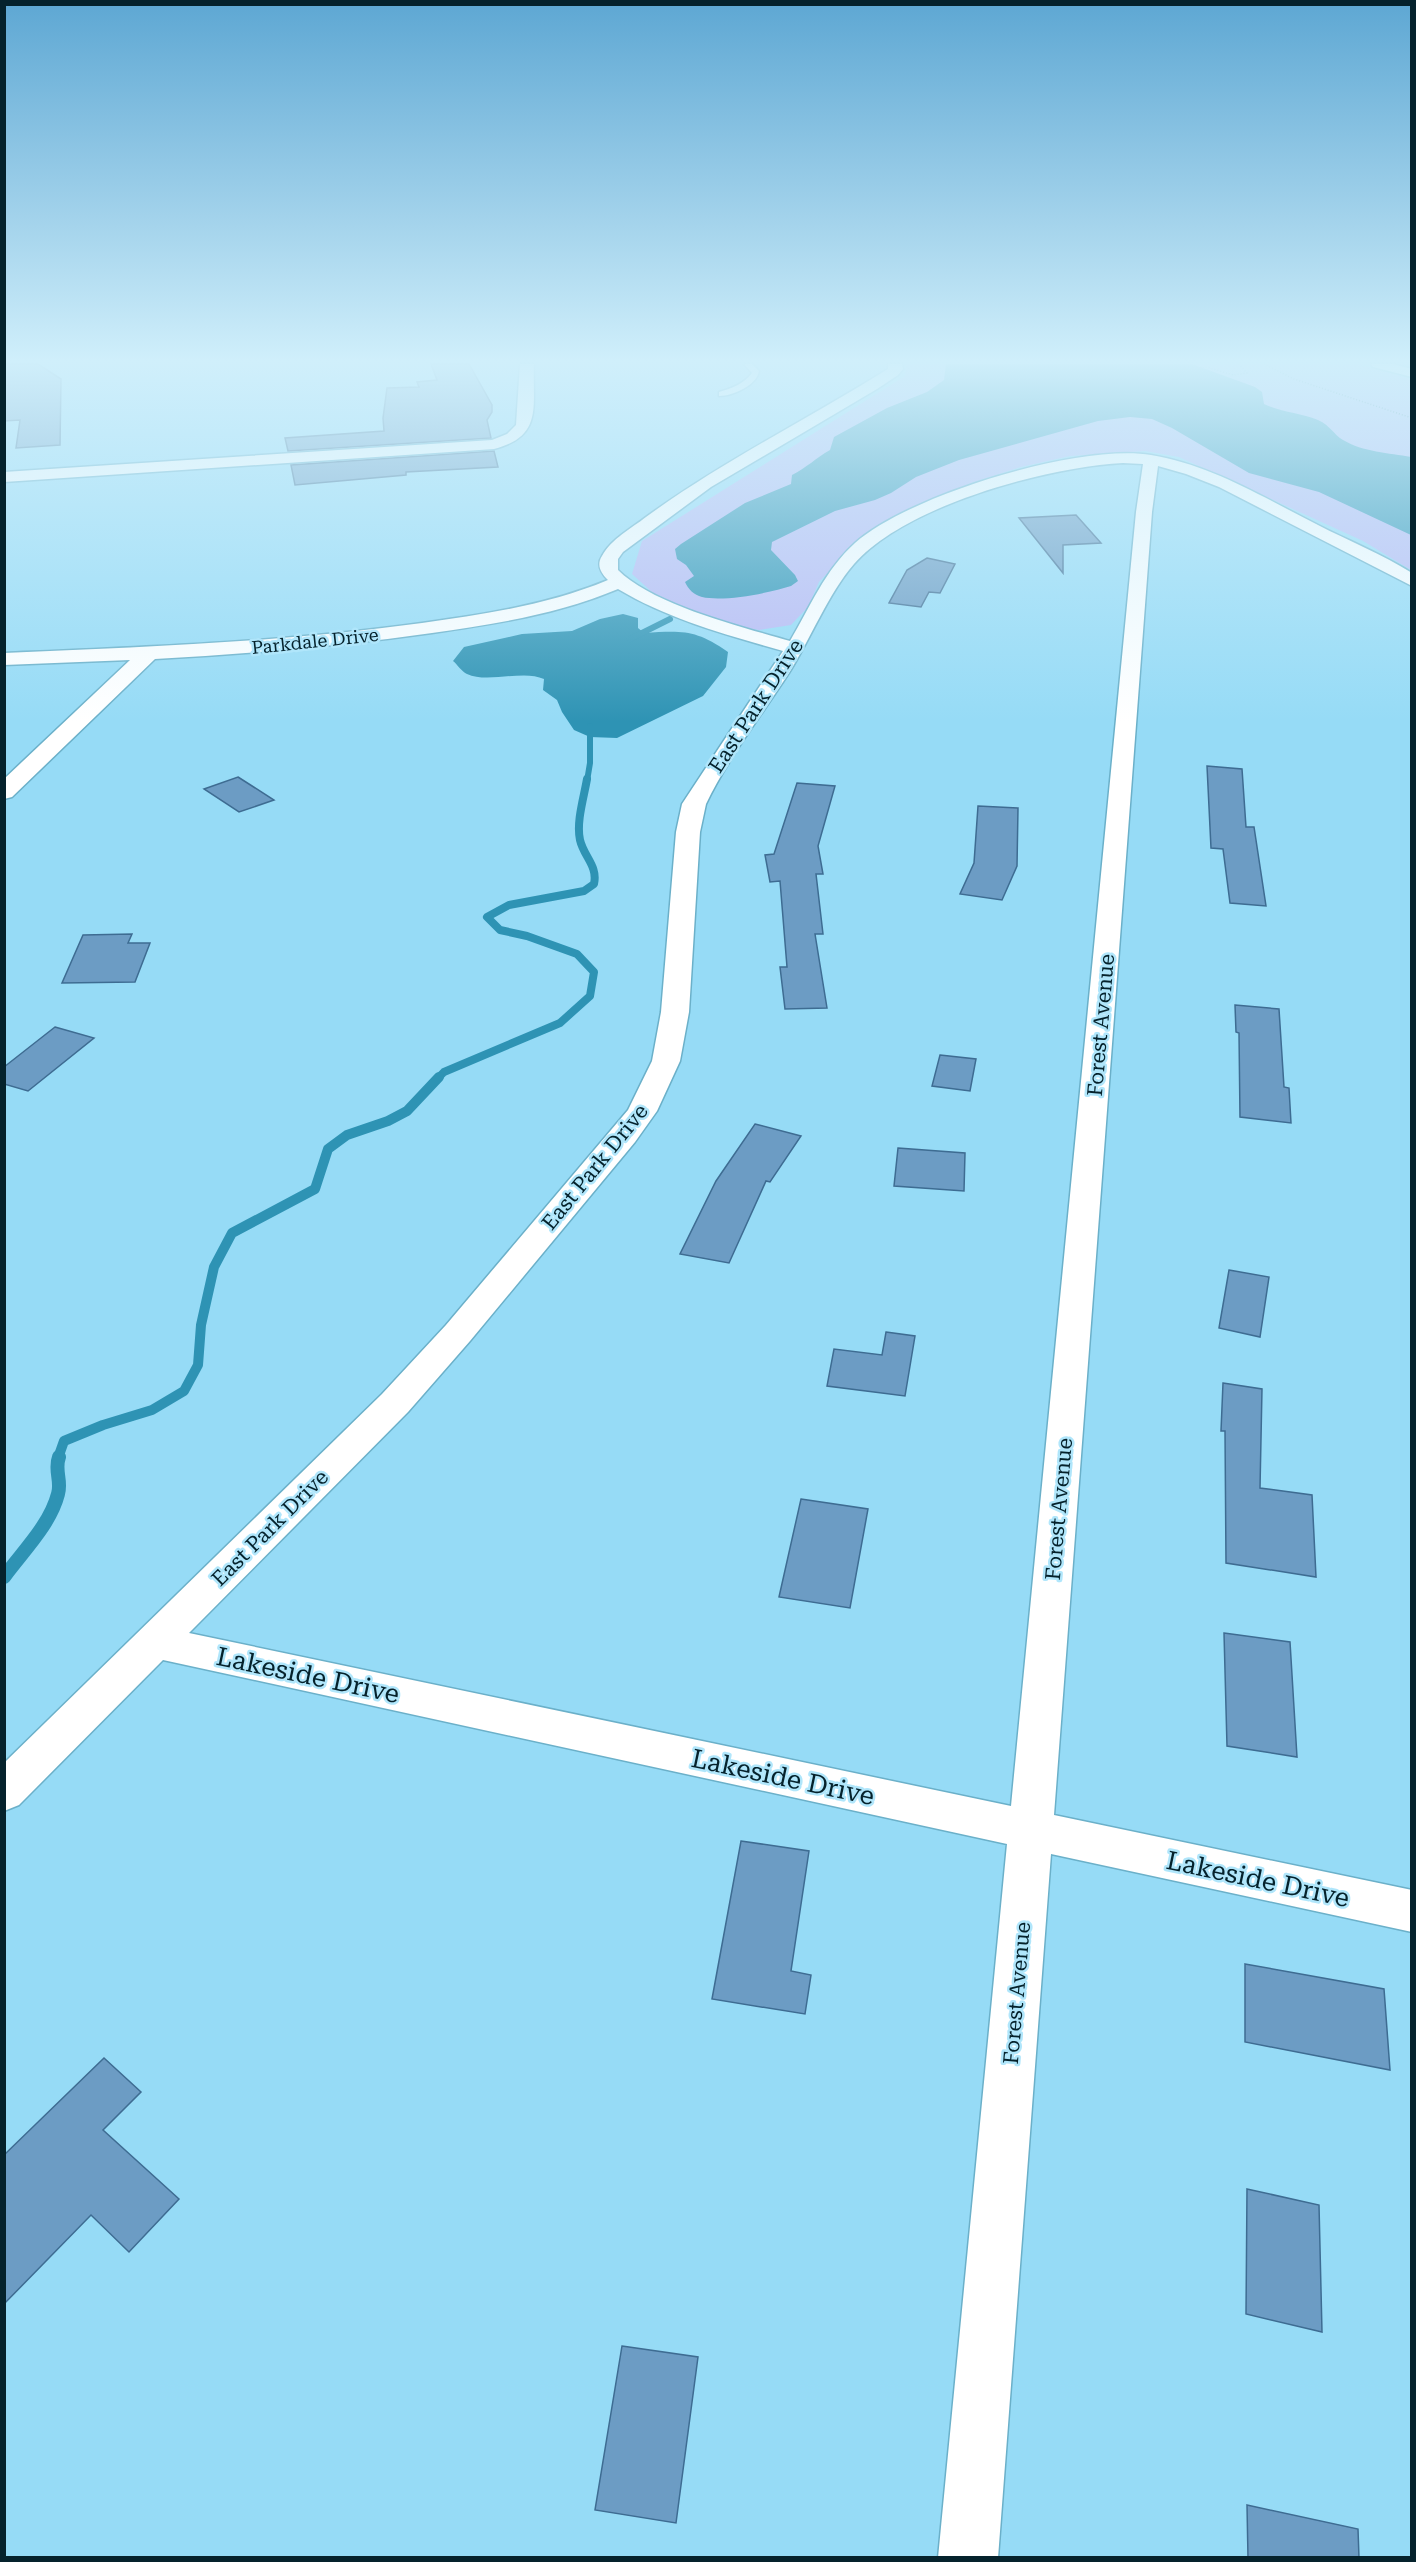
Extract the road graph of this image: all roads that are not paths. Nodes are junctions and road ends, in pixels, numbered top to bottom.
1 (706, 484) edge
2 (997, 484) edge
3 (1149, 484) edge
4 (1220, 484) edge
5 (1412, 581) edge
6 (619, 582) junction
7 (794, 648) junction
8 (149, 653) junction
9 (4, 659) edge
10 (4, 792) edge
11 (154, 1641) junction
12 (4, 1792) edge
13 (1031, 1831) junction
14 (1412, 1911) edge
15 (968, 2558) edge

1 - 6 street
2 - 7 street, East Park Drive
3 - 13 street, Forest Avenue
4 - 5 street, East Park Drive
6 - 7 street
6 - 8 street, Parkdale Drive
7 - 11 street, East Park Drive
8 - 9 street, Parkdale Drive
8 - 10 street
11 - 12 street, East Park Drive
11 - 13 street, Lakeside Drive
13 - 14 street, Lakeside Drive
13 - 15 street, Forest Avenue

